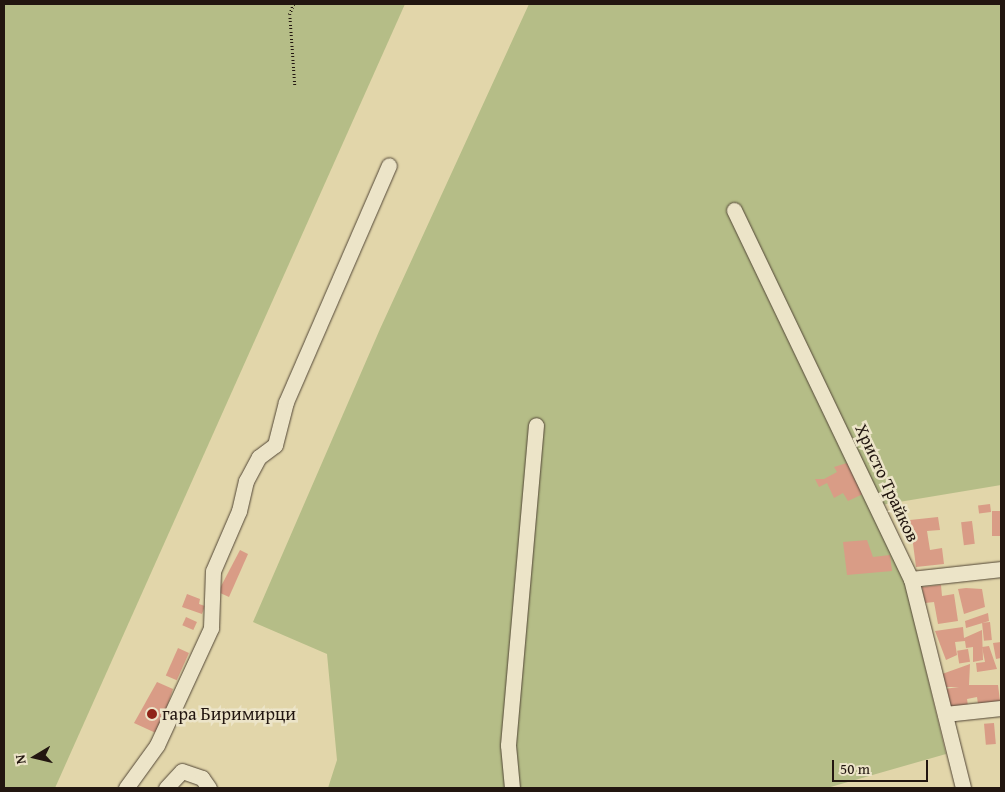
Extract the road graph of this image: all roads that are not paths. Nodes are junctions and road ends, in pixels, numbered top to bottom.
1 (389, 164) dead end
2 (734, 210) dead end
3 (536, 425) dead end
4 (1001, 569) edge
5 (911, 579) junction
6 (1001, 708) edge
7 (945, 714) junction
8 (126, 788) edge
9 (166, 788) edge
10 (208, 788) edge
11 (512, 788) edge
12 (963, 788) edge

1 - 8 street
2 - 5 street, Христо Трайков
3 - 11 street
4 - 5 street
5 - 7 street, Христо Трайков
6 - 7 street
7 - 12 street, Христо Трайков
9 - 10 street

